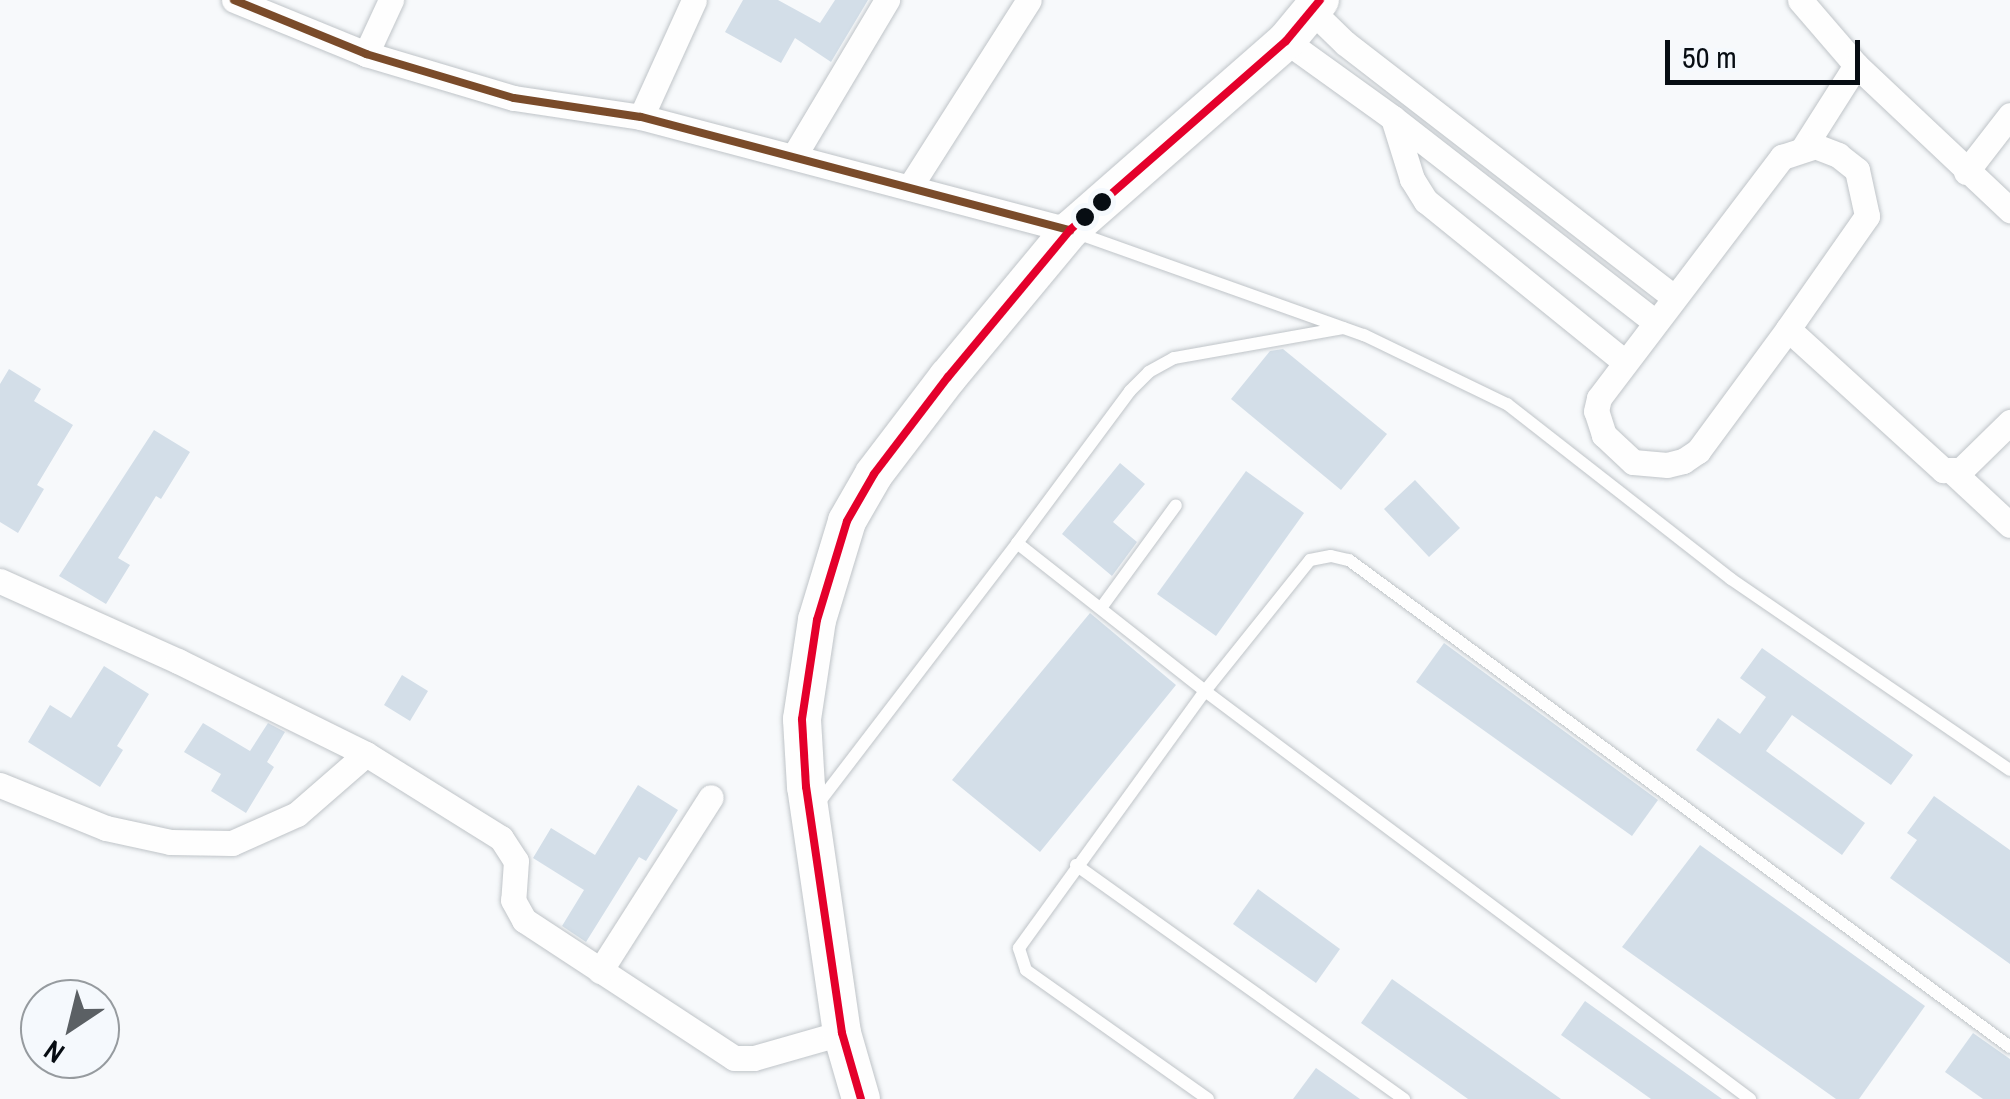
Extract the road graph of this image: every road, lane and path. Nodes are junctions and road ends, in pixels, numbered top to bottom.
1 (234, 0) edge
2 (391, 0) edge
3 (694, 0) edge
4 (887, 0) edge
5 (1028, 0) edge
6 (1800, 0) edge
7 (1316, 5) edge
8 (1286, 40) junction
9 (366, 54) junction
10 (1856, 65) junction
11 (2010, 115) edge
12 (641, 117) junction
13 (1393, 118) junction
14 (1804, 147) junction
15 (794, 156) junction
16 (1966, 172) junction
17 (911, 185) junction
18 (2010, 210) edge
19 (1070, 230) junction
20 (1674, 297) junction
21 (1655, 322) junction
22 (1344, 328) junction
23 (1788, 329) junction
24 (1625, 362) junction
25 (2010, 422) edge
26 (1954, 473) junction
27 (1176, 506) dead end
28 (2010, 525) edge
29 (1018, 542) junction
30 (0, 581) edge
31 (1100, 608) junction
32 (1205, 692) junction
33 (366, 754) junction
34 (2010, 770) edge
35 (0, 785) edge
36 (711, 797) dead end
37 (812, 810) junction
38 (1076, 865) junction
39 (600, 971) junction
40 (842, 1033) junction
41 (2010, 1047) edge
42 (861, 1099) edge
43 (1208, 1099) edge
44 (1404, 1099) edge
45 (1750, 1099) edge

1 - 9 street
2 - 9 street
3 - 12 street
4 - 15 street
5 - 17 street
6 - 10 street
7 - 8 main road
7 - 20 street
8 - 13 street
8 - 19 main road
9 - 12 street
10 - 14 street
10 - 16 street
11 - 16 street
12 - 15 street
13 - 21 street
13 - 24 street
14 - 20 street
14 - 23 street
15 - 17 street
16 - 18 street
17 - 19 street
19 - 22 lane
19 - 37 main road
20 - 21 street
21 - 24 street
22 - 29 lane
22 - 34 lane
23 - 24 street
23 - 26 street
25 - 26 street
26 - 28 street
27 - 31 lane
29 - 31 lane
29 - 37 lane
30 - 33 street
31 - 32 lane
32 - 38 lane
32 - 41 lane
32 - 45 lane
33 - 35 street
33 - 39 street
36 - 39 street
37 - 40 main road
38 - 43 lane
38 - 44 lane
39 - 40 street
40 - 42 main road

